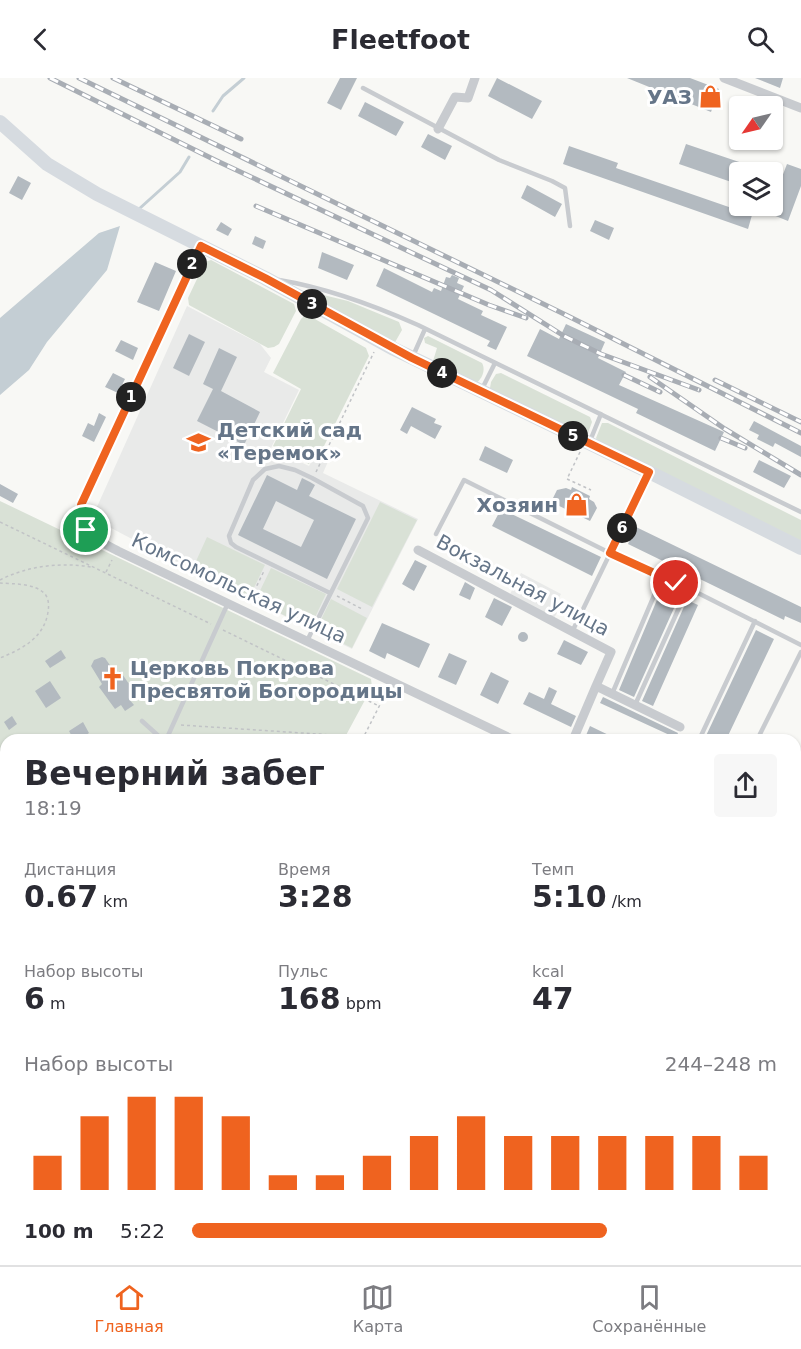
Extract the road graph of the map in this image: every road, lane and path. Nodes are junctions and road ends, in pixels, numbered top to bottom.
1 (475, 78) edge
2 (724, 78) edge
3 (363, 88) dead end
4 (801, 108) edge
5 (0, 122) edge
6 (438, 129) junction
7 (570, 226) dead end
8 (201, 246) junction
9 (265, 278) junction
10 (425, 329) junction
11 (375, 350) dead end
12 (412, 358) junction
13 (495, 363) junction
14 (481, 392) junction
15 (601, 414) junction
16 (585, 446) junction
17 (317, 469) dead end
18 (649, 472) junction
19 (591, 490) dead end
20 (801, 512) edge
21 (0, 522) edge
22 (436, 534) dead end
23 (801, 548) edge
24 (418, 550) dead end
25 (117, 551) junction
26 (610, 553) junction
27 (94, 568) junction
28 (265, 568) dead end
29 (106, 573) junction
30 (663, 577) junction
31 (0, 581) edge
32 (688, 588) junction
33 (330, 593) junction
34 (228, 602) junction
35 (362, 609) dead end
36 (245, 610) junction
37 (755, 621) junction
38 (218, 627) junction
39 (572, 632) junction
40 (307, 640) junction
41 (801, 645) edge
42 (801, 652) edge
43 (0, 658) edge
44 (390, 685) dead end
45 (596, 686) junction
46 (612, 694) junction
47 (635, 705) junction
48 (379, 706) junction
49 (142, 722) dead end
50 (173, 724) junction
51 (680, 727) dead end
52 (157, 734) edge
53 (167, 734) edge
54 (308, 734) edge
55 (364, 734) edge
56 (502, 734) edge
57 (576, 734) edge
58 (702, 734) edge
59 (760, 734) edge

1 - 6 street
2 - 4 street
3 - 6 lane
5 - 8 street
6 - 7 lane
8 - 9 street
8 - 25 street, Комсомольская улица
9 - 10 lane
9 - 12 street
10 - 12 lane
10 - 13 lane
11 - 17 path
12 - 14 street
13 - 14 lane
13 - 15 lane
14 - 16 street
15 - 16 lane
15 - 20 lane
16 - 18 street
16 - 19 path
18 - 23 street
18 - 26 lane
21 - 27 path
22 - 26 lane
24 - 39 street, Вокзальная улица
25 - 29 path
25 - 34 street, Комсомольская улица
26 - 30 lane
26 - 39 lane
27 - 29 path
27 - 31 path
28 - 36 path
29 - 38 path
30 - 32 lane
30 - 46 lane
31 - 43 path
32 - 37 lane
32 - 47 lane
33 - 33 lane
33 - 35 path
33 - 40 lane
34 - 36 street, Комсомольская улица
34 - 38 lane
36 - 40 street, Комсомольская улица
37 - 41 lane
37 - 58 lane
38 - 48 path
38 - 50 lane
39 - 45 street, Вокзальная улица
40 - 56 street, Комсомольская улица
42 - 59 lane
44 - 48 path
45 - 46 street
45 - 57 street
46 - 47 street
47 - 51 street
48 - 55 path
49 - 52 lane
50 - 53 lane
50 - 54 path

